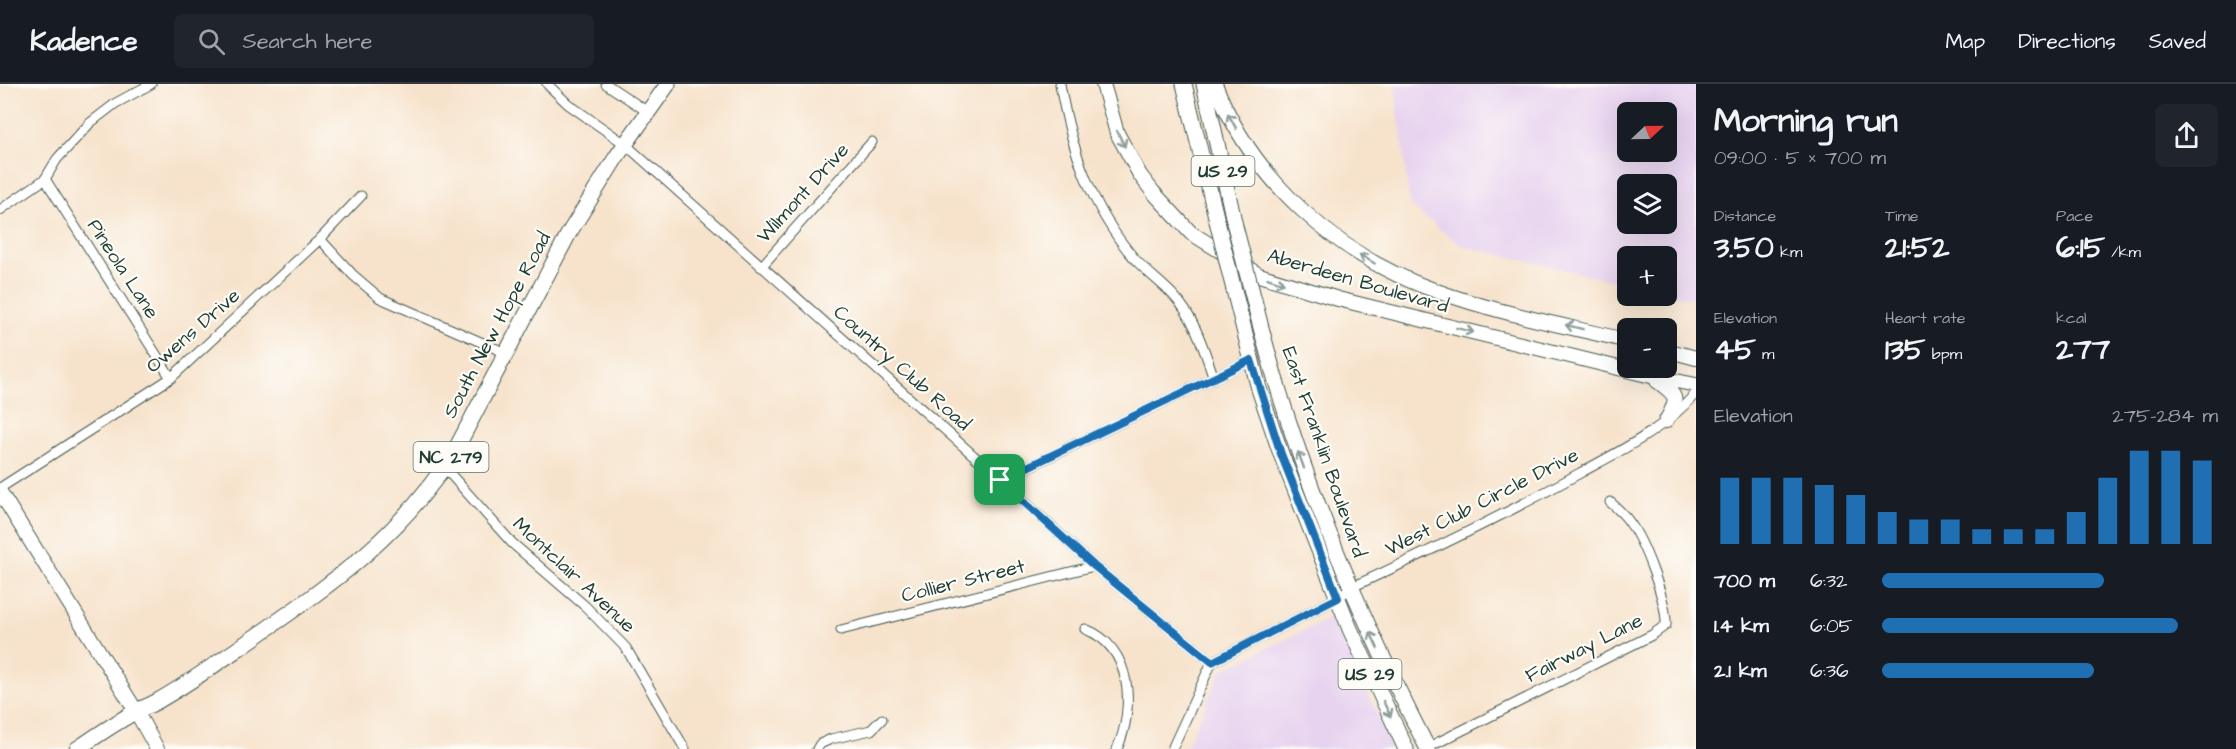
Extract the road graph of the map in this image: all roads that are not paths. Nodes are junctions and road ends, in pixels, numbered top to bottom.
1 (151, 84) edge
2 (547, 84) edge
3 (606, 84) edge
4 (668, 84) edge
5 (1060, 84) edge
6 (1103, 84) edge
7 (1184, 84) edge
8 (1204, 84) edge
9 (1215, 84) edge
10 (648, 112) junction
11 (872, 142) dead end
12 (625, 144) junction
13 (45, 179) junction
14 (361, 196) dead end
15 (0, 210) edge
16 (321, 239) junction
17 (761, 267) junction
18 (1617, 338) edge
19 (506, 353) junction
20 (1677, 353) edge
21 (1696, 358) edge
22 (1251, 360) junction
23 (1617, 368) edge
24 (171, 378) junction
25 (1214, 378) junction
26 (1654, 378) edge
27 (1661, 378) edge
28 (1696, 385) edge
29 (1696, 393) edge
30 (1666, 421) junction
31 (444, 467) junction
32 (1000, 480) junction
33 (0, 488) edge
34 (0, 492) edge
35 (1611, 502) dead end
36 (1094, 566) junction
37 (1350, 588) junction
38 (1338, 598) junction
39 (1085, 629) dead end
40 (841, 630) dead end
41 (1212, 662) junction
42 (136, 711) junction
43 (882, 719) dead end
44 (1428, 748) edge
45 (77, 749) edge
46 (157, 749) edge
47 (685, 749) edge
48 (817, 749) edge
49 (1117, 749) edge
50 (1172, 749) edge
51 (1406, 749) edge

1 - 13 street
2 - 12 street, Country Club Road
3 - 10 street
4 - 10 main road, South New Hope Road / NC 279
5 - 25 street
6 -> 23 main road, Aberdeen Boulevard
7 - 22 main road, East Franklin Boulevard / US 29, bridge
37 -> 8 main road, East Franklin Boulevard / US 29, bridge
18 -> 9 main road, Aberdeen Boulevard
10 - 12 main road, South New Hope Road / NC 279
11 - 17 street, Wilmont Drive
12 - 17 street, Country Club Road
12 - 19 main road, South New Hope Road / NC 279
13 - 15 street
13 - 24 street, Pineola Lane
14 - 16 street, Owens Drive
16 - 19 street
16 - 24 street, Owens Drive
17 - 32 street, Country Club Road
19 - 31 main road, South New Hope Road / NC 279
20 - 21 main road
22 - 25 street
22 - 38 main road, East Franklin Boulevard / US 29
24 - 33 street, Owens Drive
25 - 32 street
26 - 30 main road
27 - 28 main road, Aberdeen Boulevard
29 - 30 street, West Club Circle Drive
30 - 37 street, West Club Circle Drive
31 - 42 main road, South New Hope Road / NC 279
31 - 47 street, Montclair Avenue
32 - 36 street, Country Club Road
34 - 42 main road
35 - 44 street, Fairway Lane
36 - 40 street, Collier Street
36 - 41 street, Country Club Road
37 - 38 street, West Club Circle Drive
44 -> 37 main road, East Franklin Boulevard / US 29
38 - 41 street, West Club Circle Drive
38 -> 51 main road, East Franklin Boulevard / US 29
39 - 49 street
41 - 50 street
42 - 45 main road, South New Hope Road / NC 279
42 - 46 main road
43 - 48 street

